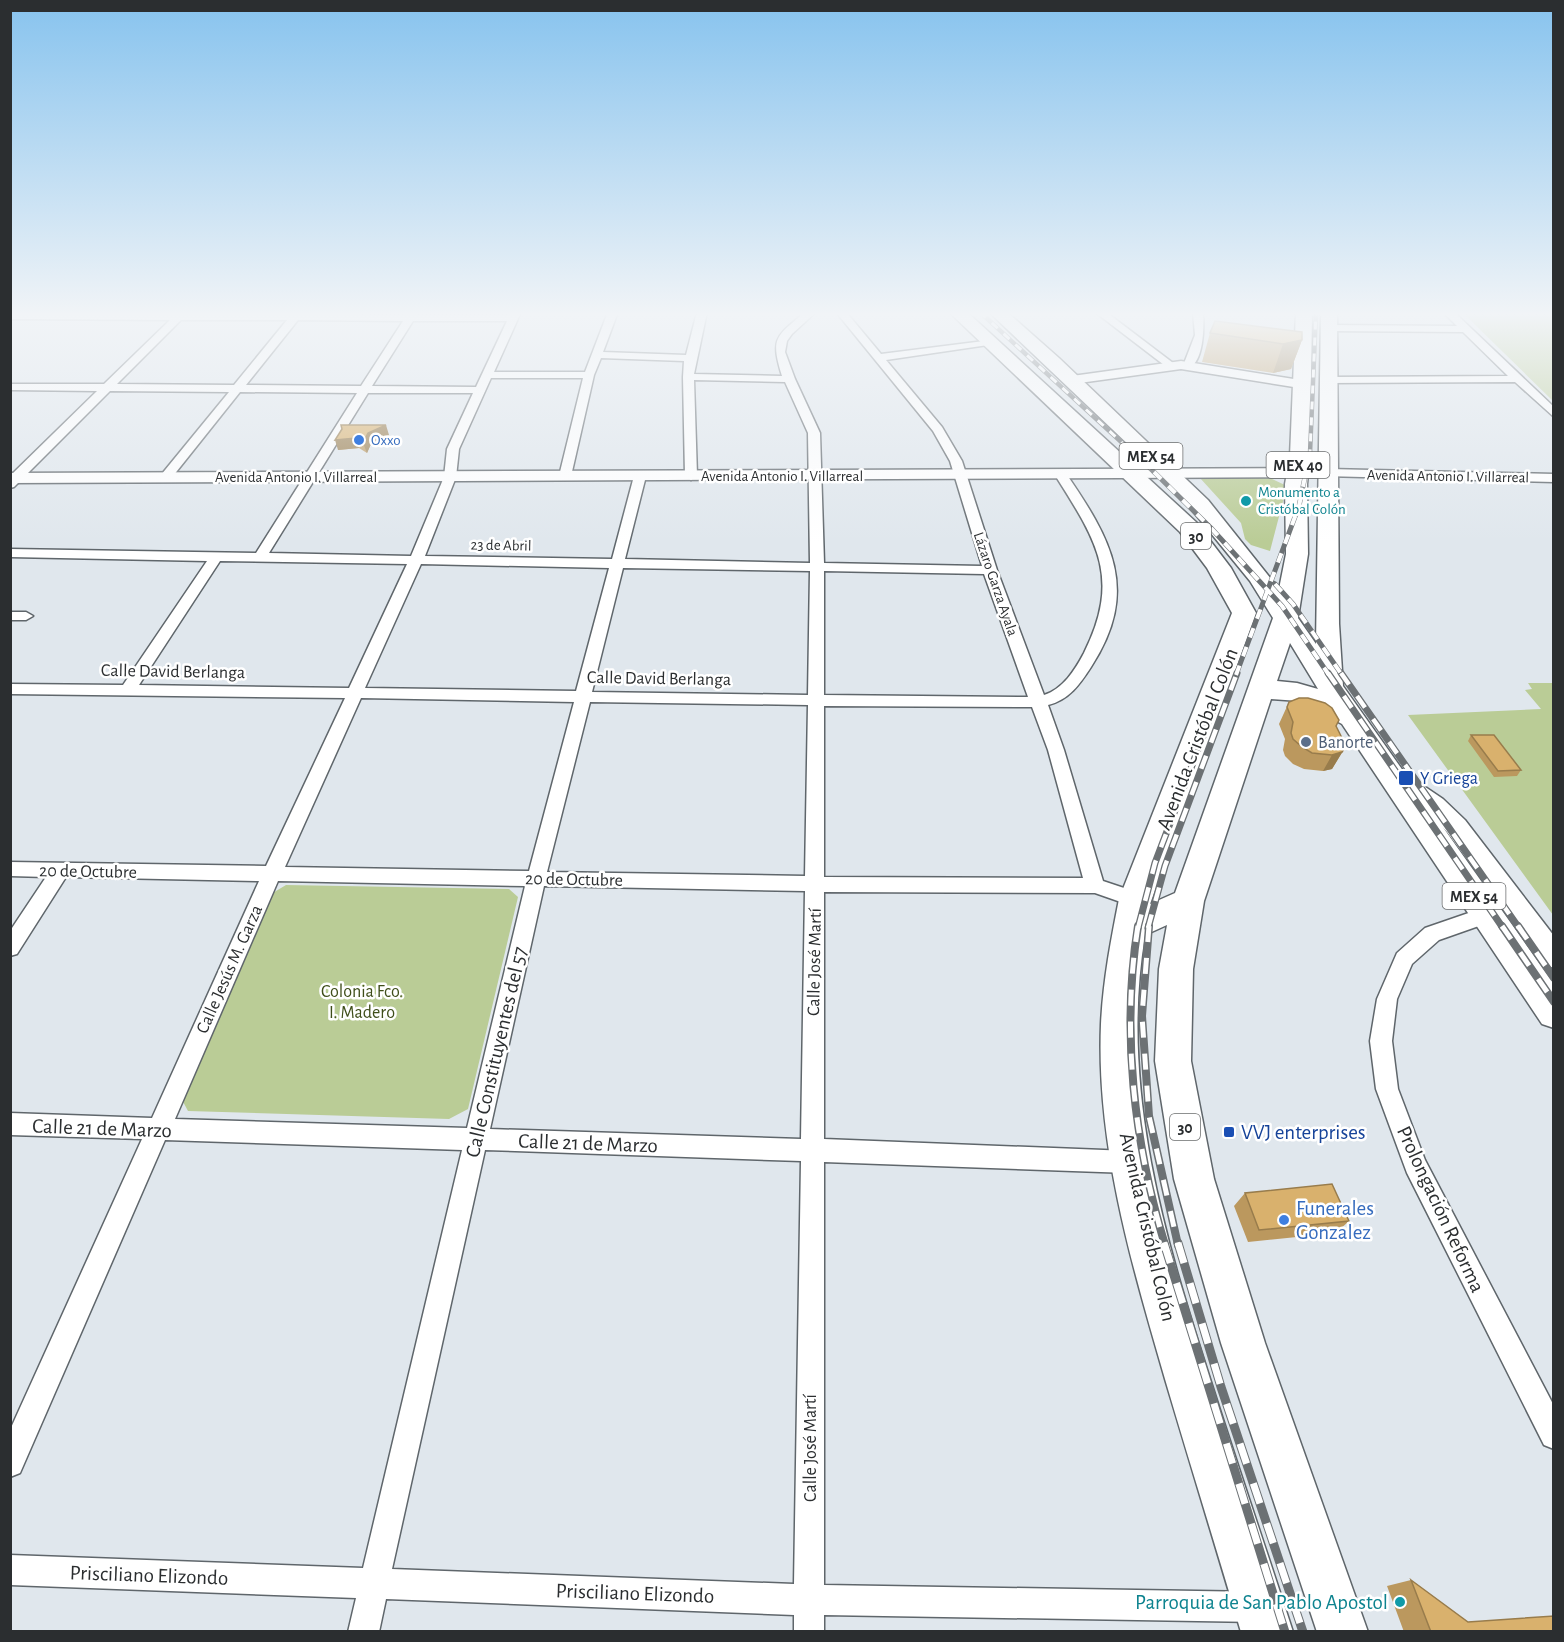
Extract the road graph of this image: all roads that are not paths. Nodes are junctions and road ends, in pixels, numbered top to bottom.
1 (363, 388) edge
2 (107, 389) edge
3 (237, 389) edge
4 (400, 389) edge
5 (586, 389) edge
6 (688, 389) edge
7 (793, 389) edge
8 (903, 389) edge
9 (1038, 389) edge
10 (1080, 389) edge
11 (1300, 389) edge
12 (1329, 389) edge
13 (1526, 389) edge
14 (481, 390) joint
15 (1554, 414) edge
16 (1169, 473) junction
17 (1328, 473) junction
18 (1130, 474) junction
19 (1297, 474) junction
20 (1061, 475) junction
21 (565, 476) junction
22 (640, 476) junction
23 (691, 476) junction
24 (817, 476) junction
25 (961, 476) junction
26 (450, 477) junction
27 (165, 478) junction
28 (308, 478) junction
29 (1554, 478) edge
30 (13, 480) edge
31 (10, 553) edge
32 (216, 556) junction
33 (260, 557) junction
34 (416, 560) junction
35 (616, 563) junction
36 (817, 567) junction
37 (990, 570) junction
38 (10, 616) edge
39 (26, 616) dead end
40 (1286, 617) junction
41 (1331, 688) junction
42 (10, 689) edge
43 (128, 690) junction
44 (1262, 690) junction
45 (354, 693) junction
46 (582, 695) junction
47 (816, 701) junction
48 (1038, 702) junction
49 (1357, 725) junction
50 (1395, 778) junction
51 (10, 869) edge
52 (60, 871) junction
53 (272, 874) junction
54 (536, 879) junction
55 (815, 884) junction
56 (1095, 886) junction
57 (1188, 901) junction
58 (1131, 914) junction
59 (1486, 915) junction
60 (10, 948) edge
61 (1554, 957) edge
62 (1554, 1013) edge
63 (10, 1124) edge
64 (157, 1131) junction
65 (477, 1140) junction
66 (812, 1150) junction
67 (1129, 1162) junction
68 (1554, 1435) edge
69 (10, 1463) edge
70 (10, 1570) edge
71 (374, 1583) junction
72 (809, 1600) junction
73 (1263, 1619) edge
74 (363, 1632) edge
75 (809, 1632) edge
76 (1343, 1632) edge

1 - 28 street
2 - 30 street
3 - 27 street
4 - 14 street
5 - 21 street
6 - 23 street
7 - 24 street, Calle José Martí
8 - 25 street, Lázaro Garza Ayala
9 - 18 main road, 30
10 - 16 main road, MEX 54
11 - 19 main road, MEX 40
12 - 17 main road, MEX 40
13 - 15 street
14 - 26 street, Calle Jesús M. Garza
16 - 18 street, Avenida Antonio I. Villarreal
16 - 19 street, Avenida Antonio I. Villarreal
16 - 40 main road, MEX 54
17 - 19 street, Avenida Antonio I. Villarreal
17 - 29 street, Avenida Antonio I. Villarreal
17 - 41 main road, MEX 40
18 - 20 street, Avenida Antonio I. Villarreal
18 - 58 main road, Avenida Cristóbal Colón / 30
19 - 40 main road, MEX 40
20 - 25 street, Avenida Antonio I. Villarreal
20 - 48 street, Calle David Berlanga
21 - 22 street, Avenida Antonio I. Villarreal
21 - 26 street, Avenida Antonio I. Villarreal
22 - 23 street, Avenida Antonio I. Villarreal
22 - 35 street, Calle Constituyentes del 57
23 - 24 street, Avenida Antonio I. Villarreal
24 - 25 street, Avenida Antonio I. Villarreal
24 - 36 street, Calle José Martí
25 - 37 street, Lázaro Garza Ayala
26 - 28 street, Avenida Antonio I. Villarreal
26 - 34 street, Calle Jesús M. Garza
27 - 28 street, Avenida Antonio I. Villarreal
27 - 30 street, Avenida Antonio I. Villarreal
28 - 33 street
31 - 32 street, 23 de Abril
32 - 33 street, 23 de Abril
32 - 43 street
33 - 34 street, 23 de Abril
34 - 35 street, 23 de Abril
34 - 45 street, Calle Jesús M. Garza
35 - 36 street, 23 de Abril
35 - 46 street, Calle Constituyentes del 57
36 - 37 street, 23 de Abril
36 - 47 street, Calle José Martí
37 - 48 street, Lázaro Garza Ayala
38 - 39 street
40 - 41 main road, MEX 54
40 - 44 main road, 30
41 - 49 main road, MEX 54
42 - 43 street, Calle David Berlanga
43 - 45 street, Calle David Berlanga
44 - 49 main road
44 - 57 main road, 30
45 - 46 street, Calle David Berlanga
45 - 53 street, Calle Jesús M. Garza
46 - 47 street, Calle David Berlanga
46 - 54 street, Calle Constituyentes del 57
47 - 48 street, Calle David Berlanga
47 - 55 street, Calle José Martí
48 - 56 street, Lázaro Garza Ayala
49 - 50 main road, MEX 54
50 - 59 main road, MEX 54
50 - 61 street
51 - 52 street, 20 de Octubre
52 - 53 street, 20 de Octubre
52 - 60 street
53 - 54 street, 20 de Octubre
53 - 64 street, Calle Jesús M. Garza
54 - 55 street, 20 de Octubre
54 - 65 street, Calle Constituyentes del 57
55 - 56 street, 20 de Octubre
55 - 66 street, Calle José Martí
56 - 58 street, 20 de Octubre
57 - 58 main road
57 - 76 main road, 30
58 - 67 main road, Avenida Cristóbal Colón / 30
59 - 62 main road, MEX 54
59 - 68 street, Prolongación Reforma
63 - 64 street, Calle 21 de Marzo
64 - 65 street, Calle 21 de Marzo
64 - 69 street, Calle Jesús M. Garza
65 - 66 street, Calle 21 de Marzo
65 - 71 street, Calle Constituyentes del 57
66 - 67 street, Calle 21 de Marzo
66 - 72 street, Calle José Martí
67 - 73 main road, Avenida Cristóbal Colón / 30
70 - 71 street, Prisciliano Elizondo
71 - 72 street, Prisciliano Elizondo
71 - 74 street, Calle Constituyentes del 57
72 - 73 street, Prisciliano Elizondo
72 - 75 street, Calle José Martí

